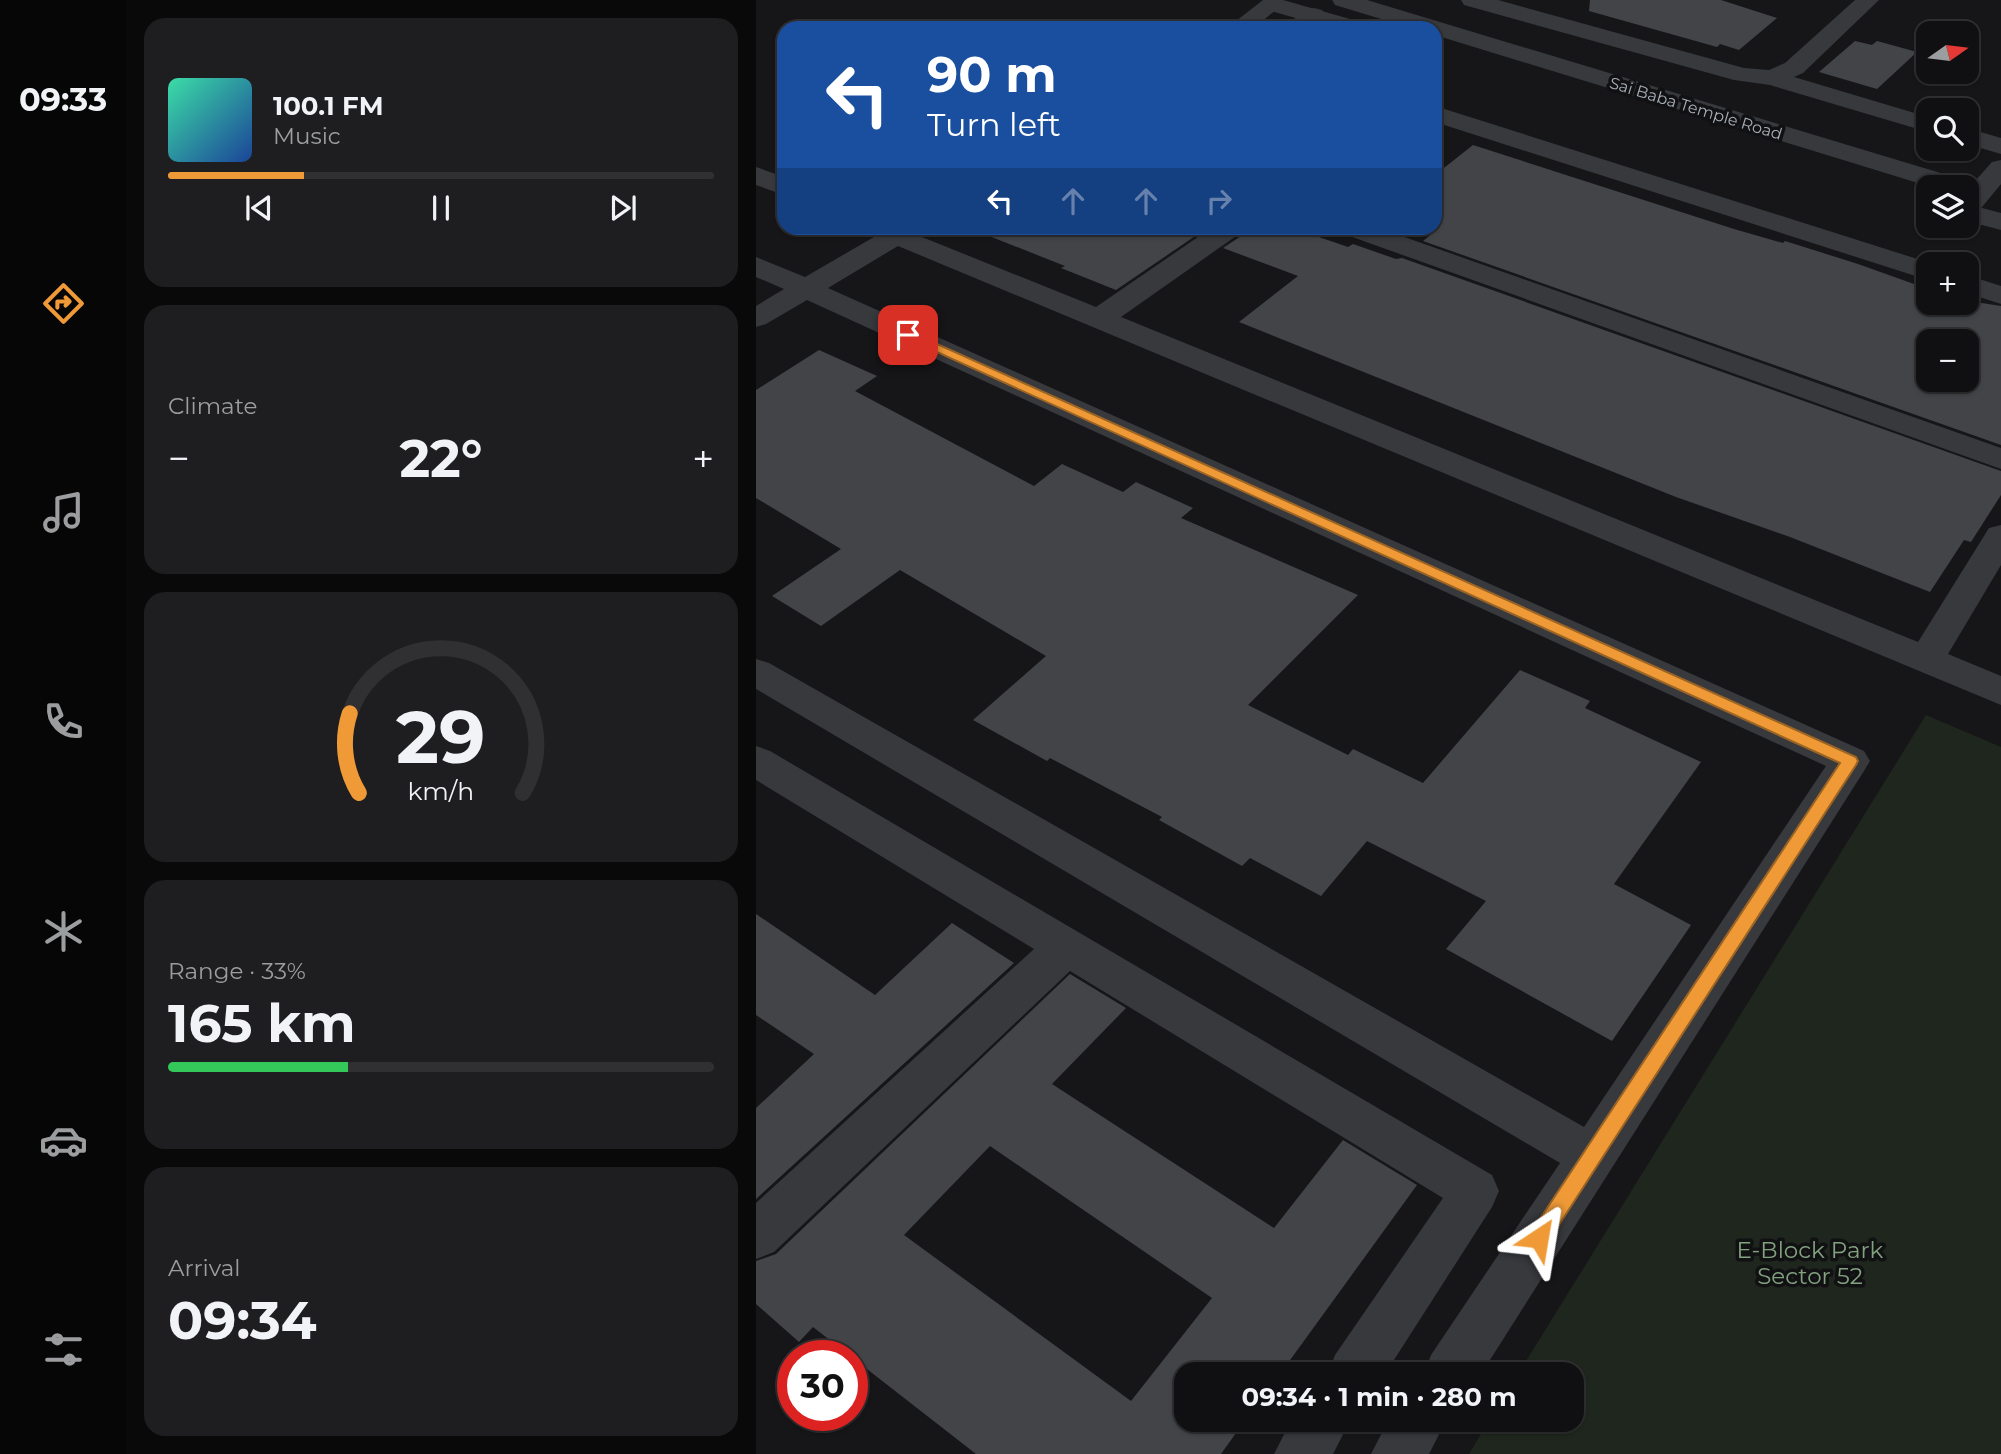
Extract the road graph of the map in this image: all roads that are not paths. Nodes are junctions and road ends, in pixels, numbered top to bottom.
1 (1336, 0) edge
2 (1343, 0) edge
3 (1472, 0) edge
4 (1868, 0) edge
5 (1275, 2) edge
6 (1314, 16) junction
7 (1249, 21) edge
8 (1306, 21) edge
9 (1332, 21) edge
10 (1412, 21) edge
11 (1442, 30) edge
12 (1442, 54) edge
13 (1772, 78) junction
14 (1442, 116) edge
15 (1916, 121) edge
16 (1979, 140) edge
17 (2001, 146) edge
18 (2001, 168) edge
19 (756, 175) edge
20 (1916, 180) edge
21 (777, 184) edge
22 (1979, 192) edge
23 (1916, 196) edge
24 (1979, 203) edge
25 (2001, 222) edge
26 (887, 235) edge
27 (906, 235) edge
28 (1219, 235) edge
29 (1374, 235) edge
30 (756, 266) edge
31 (1916, 268) edge
32 (1979, 288) edge
33 (806, 289) junction
34 (2001, 295) edge
35 (756, 318) edge
36 (1100, 319) junction
37 (2001, 459) edge
38 (2001, 536) edge
39 (1926, 660) junction
40 (756, 672) edge
41 (2001, 691) edge
42 (756, 761) edge
43 (1067, 946) junction
44 (1593, 1157) junction
45 (756, 1236) edge
46 (1362, 1362) edge
47 (1458, 1362) edge
48 (1315, 1432) edge
49 (1412, 1432) edge
50 (1301, 1454) edge
51 (1398, 1454) edge

1 - 6 street
2 - 10 street, Sai Baba Temple Road
3 - 13 street
4 - 13 street
5 - 6 street
5 - 7 street
6 - 8 street
6 - 9 street
11 - 20 street, Sai Baba Temple Road
12 - 23 street, Sai Baba Temple Road
13 - 15 street
14 - 31 street
16 - 17 street
18 - 22 street
19 - 21 street
24 - 25 street, Sai Baba Temple Road
26 - 33 street
27 - 36 street
28 - 36 street
29 - 37 street
30 - 33 street
32 - 34 street
33 - 35 street
33 - 44 street
36 - 39 street
38 - 39 street
39 - 41 street
40 - 44 street
42 - 43 street
43 - 45 street
43 - 46 street
44 - 47 street
48 - 50 street
49 - 51 street

